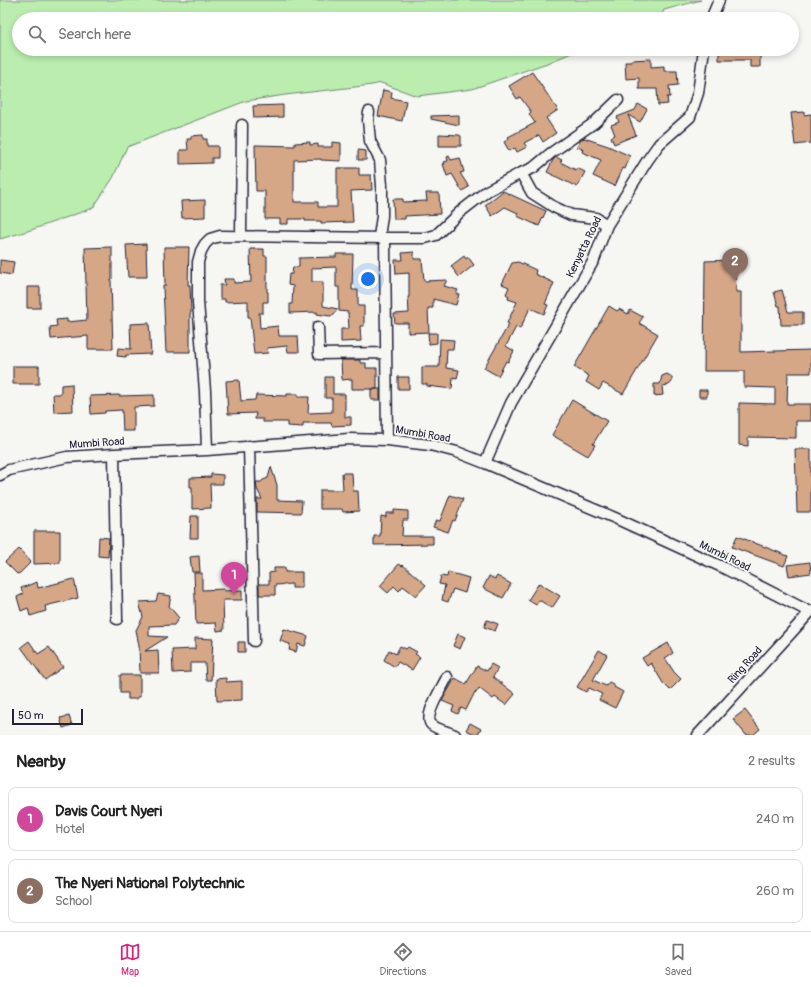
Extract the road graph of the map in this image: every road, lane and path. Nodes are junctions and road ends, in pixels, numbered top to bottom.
1 (719, 0) edge
2 (714, 12) edge
3 (703, 56) edge
4 (618, 100) dead end
5 (370, 112) dead end
6 (242, 125) dead end
7 (521, 173) junction
8 (607, 225) junction
9 (241, 236) junction
10 (382, 238) junction
11 (318, 327) dead end
12 (386, 353) junction
13 (387, 440) junction
14 (249, 446) junction
15 (208, 450) junction
16 (114, 454) junction
17 (485, 463) junction
18 (0, 475) edge
19 (810, 612) edge
20 (117, 619) dead end
21 (254, 641) dead end
22 (447, 677) dead end
23 (455, 735) edge
24 (698, 735) edge

1 - 2 street
3 - 8 street, Kenyatta Road
4 - 7 street
5 - 10 street
6 - 9 street
7 - 8 street
7 - 10 street
8 - 17 street, Kenyatta Road
9 - 10 street
9 - 15 street
10 - 12 street
11 - 12 street
12 - 13 street
13 - 14 street, Mumbi Road
13 - 17 street, Mumbi Road
14 - 15 street, Mumbi Road
14 - 21 street
15 - 16 street, Mumbi Road
16 - 18 street, Mumbi Road
16 - 20 street
17 - 19 street, Mumbi Road
19 - 24 street, Ring Road
22 - 23 street

